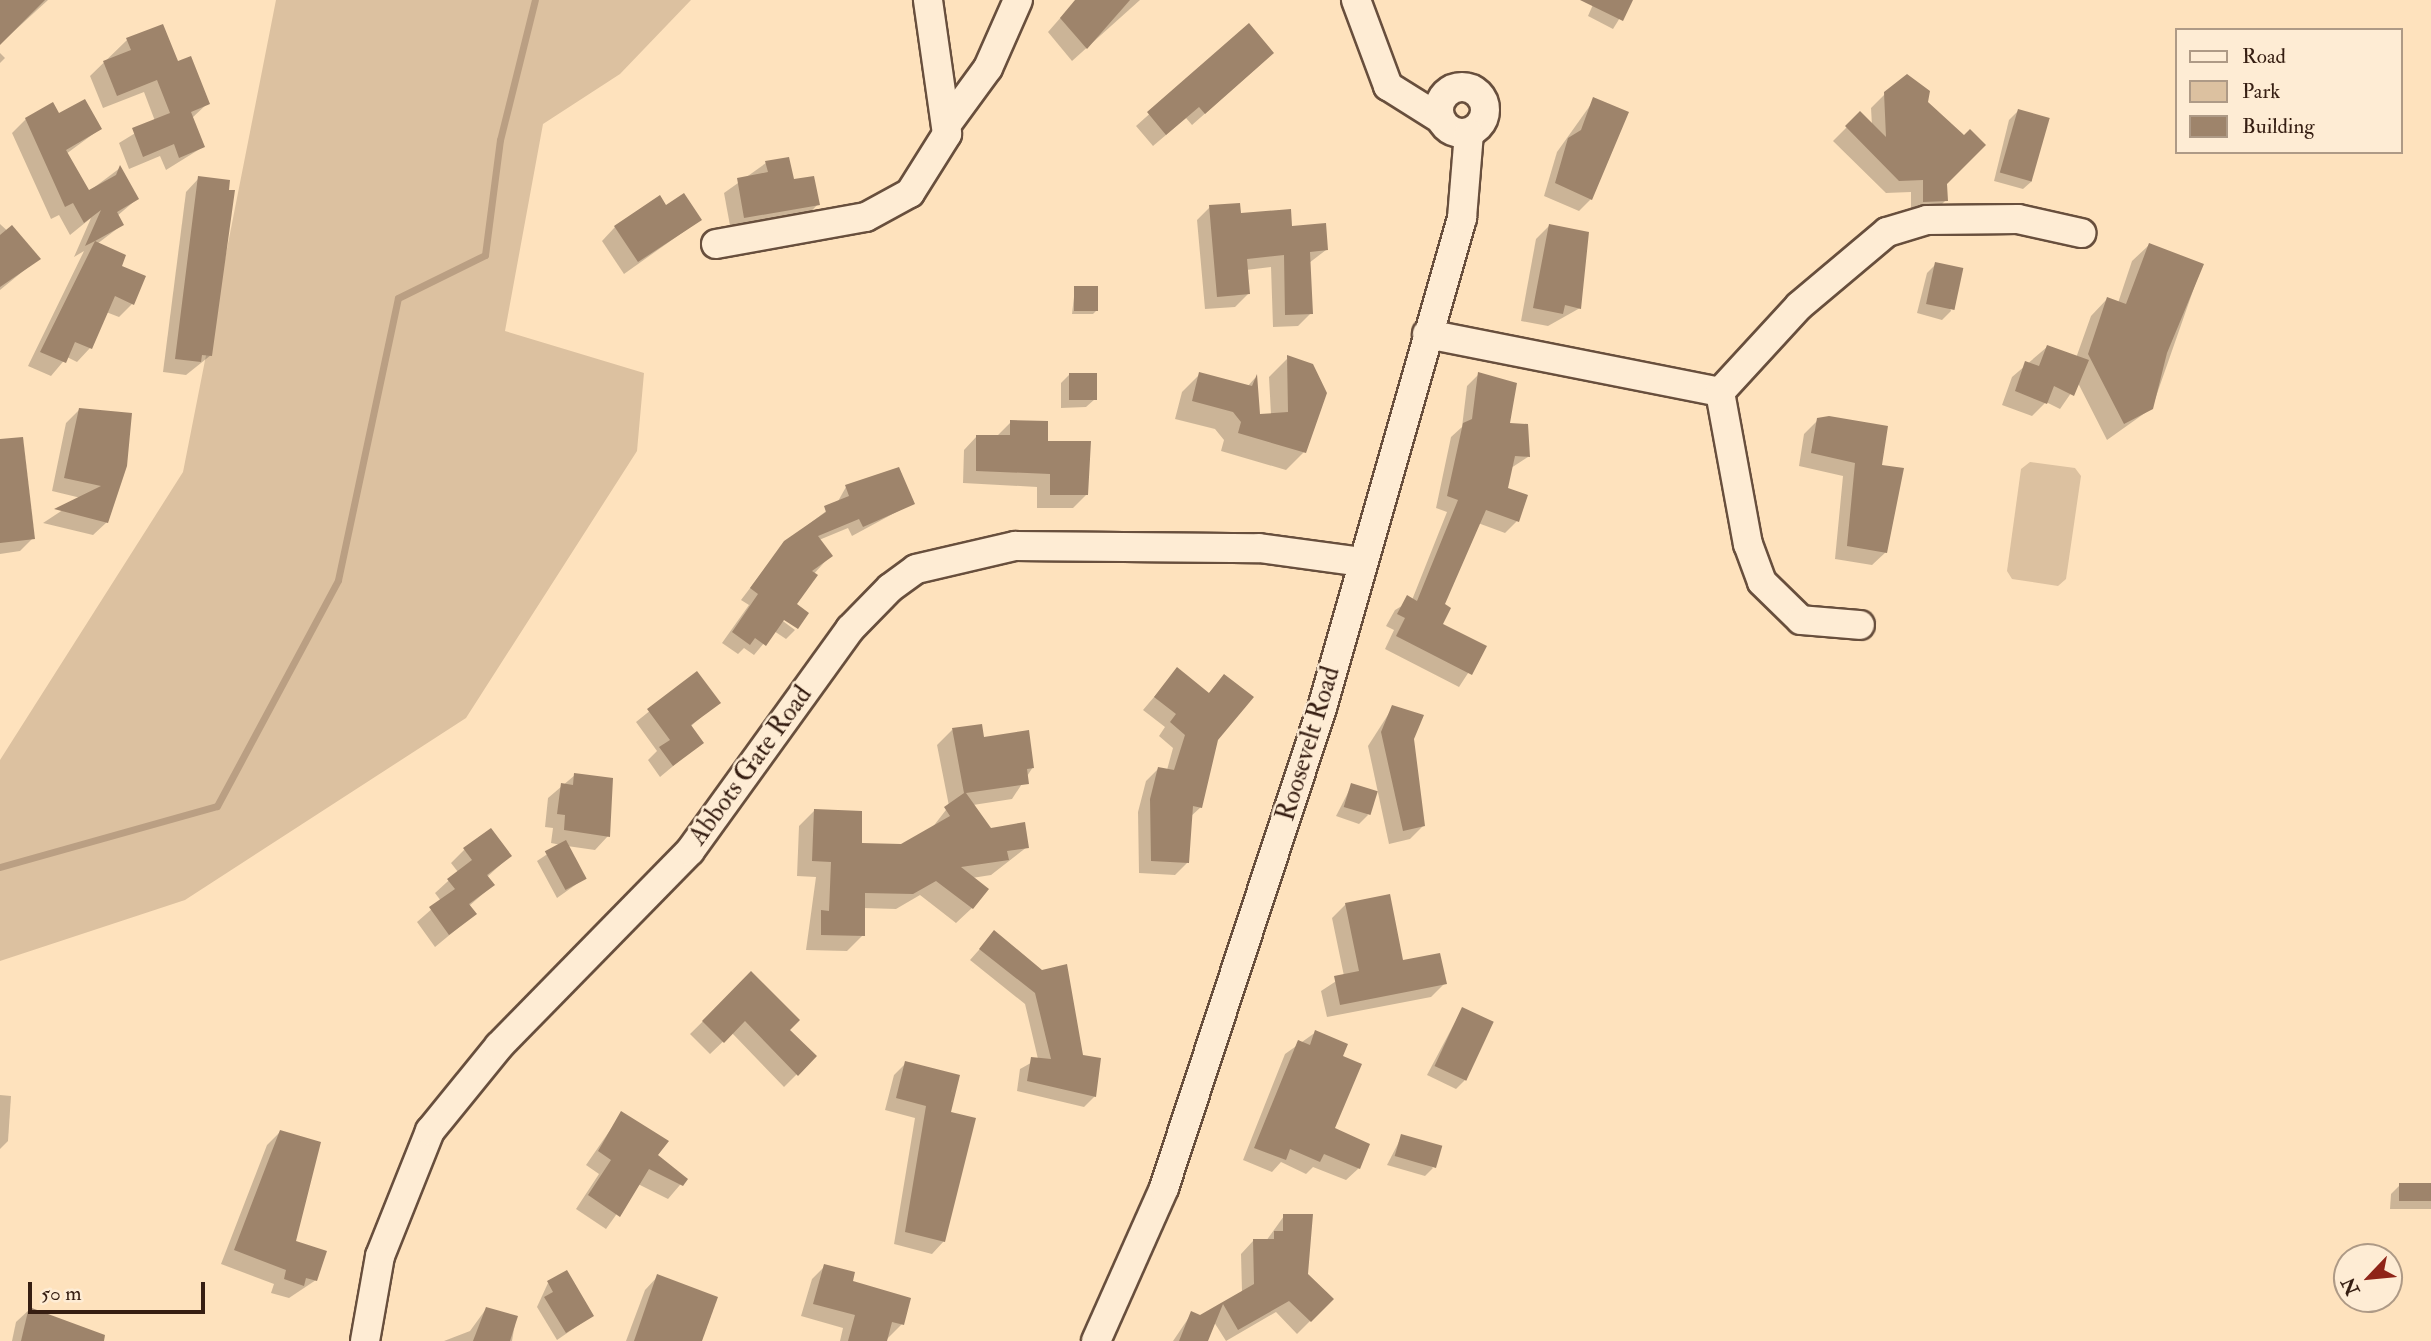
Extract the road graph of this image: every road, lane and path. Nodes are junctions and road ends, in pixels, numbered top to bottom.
1 (928, 0) edge
2 (1018, 0) edge
3 (1356, 0) edge
4 (1439, 118) junction
5 (947, 124) junction
6 (1469, 133) junction
7 (2081, 233) dead end
8 (716, 244) dead end
9 (1427, 334) junction
10 (1720, 392) junction
11 (1360, 562) junction
12 (1860, 625) dead end
13 (365, 1341) edge
14 (1097, 1341) edge

1 - 5 street
2 - 5 street
3 - 4 street
4 - 6 street
4 - 6 street
5 - 8 street
6 - 9 street, Roosevelt Road
7 - 10 street
9 - 10 street
9 - 11 street, Roosevelt Road
10 - 12 street
11 - 13 street, Abbots Gate Road
11 - 14 street, Roosevelt Road

